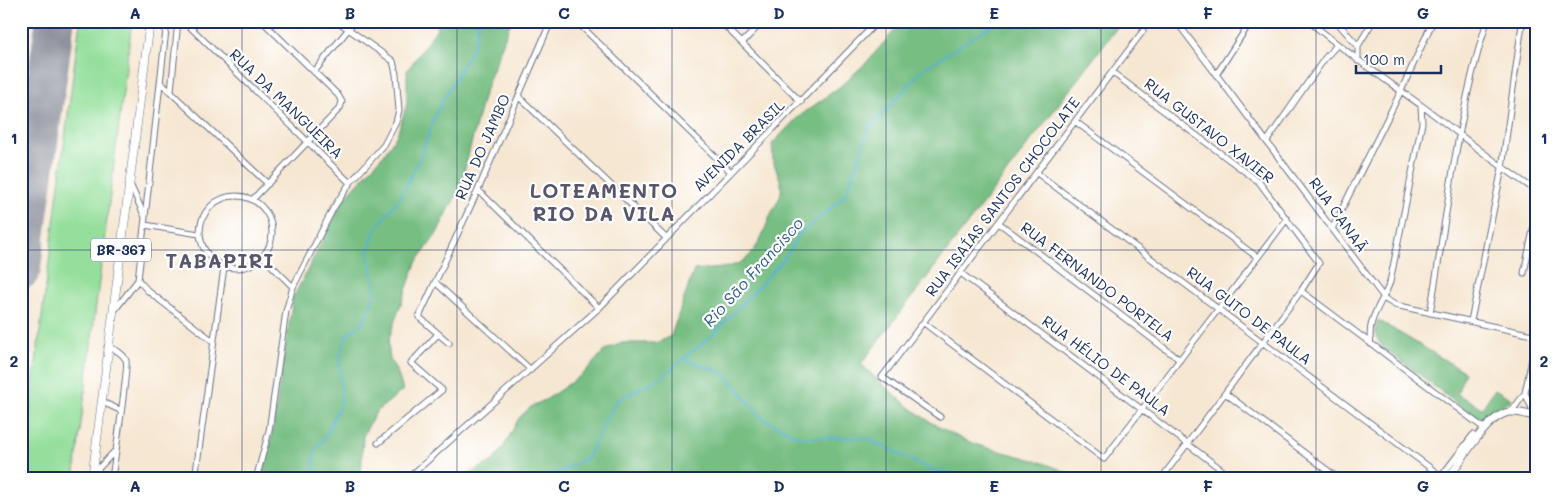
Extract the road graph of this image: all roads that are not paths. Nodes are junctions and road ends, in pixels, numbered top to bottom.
1 (150, 21) edge
2 (167, 21) edge
3 (178, 21) edge
4 (184, 21) edge
5 (262, 21) edge
6 (337, 21) edge
7 (355, 21) edge
8 (551, 21) edge
9 (576, 21) edge
10 (720, 21) edge
11 (763, 21) edge
12 (862, 21) edge
13 (878, 21) edge
14 (1176, 21) edge
15 (1251, 21) edge
16 (1309, 21) edge
17 (1336, 21) edge
18 (1374, 21) edge
19 (1433, 21) edge
20 (1487, 21) edge
21 (1517, 21) edge
22 (870, 29) junction
23 (349, 30) junction
24 (1143, 31) dead end
25 (742, 43) junction
26 (1337, 45) junction
27 (1358, 46) junction
28 (1358, 61) junction
29 (314, 72) junction
30 (1113, 73) junction
31 (1216, 75) junction
32 (161, 83) junction
33 (171, 91) junction
34 (1401, 91) junction
35 (519, 97) junction
36 (801, 102) junction
37 (1421, 106) junction
38 (1076, 122) junction
39 (1460, 135) junction
40 (1267, 142) junction
41 (308, 144) junction
42 (1502, 168) junction
43 (731, 172) junction
44 (1037, 173) junction
45 (130, 183) junction
46 (350, 183) junction
47 (268, 184) junction
48 (478, 190) junction
49 (1537, 191) edge
50 (253, 199) junction
51 (1537, 211) edge
52 (145, 218) junction
53 (1287, 219) junction
54 (999, 223) junction
55 (145, 225) junction
56 (1332, 229) junction
57 (199, 234) junction
58 (666, 238) junction
59 (262, 257) junction
60 (1256, 257) junction
61 (224, 267) junction
62 (1524, 273) dead end
63 (962, 274) junction
64 (138, 280) junction
65 (435, 282) junction
66 (293, 287) junction
67 (1301, 292) junction
68 (1384, 299) junction
69 (599, 308) junction
70 (1218, 308) junction
71 (1430, 313) junction
72 (112, 314) junction
73 (1471, 321) junction
74 (924, 324) junction
75 (438, 334) junction
76 (1537, 336) edge
77 (213, 341) junction
78 (1263, 342) junction
79 (449, 343) dead end
80 (1371, 344) junction
81 (107, 347) junction
82 (1180, 360) junction
83 (531, 370) junction
84 (1225, 392) junction
85 (1525, 393) junction
86 (102, 402) junction
87 (1142, 409) junction
88 (120, 410) junction
89 (1512, 411) junction
90 (940, 417) dead end
91 (1536, 417) edge
92 (1485, 429) junction
93 (1473, 434) dead end
94 (378, 443) dead end
95 (1186, 443) junction
96 (115, 452) junction
97 (93, 477) edge
98 (1444, 478) edge
99 (112, 479) edge
100 (195, 479) edge
101 (256, 479) edge
102 (407, 479) edge
103 (1161, 479) edge
104 (1234, 479) edge
105 (1339, 479) edge

1 - 45 main road, BR-367
2 - 32 street
3 - 33 street
4 - 41 street, RUA DA MANGUEIRA
5 - 29 street
6 - 23 street
7 - 23 street
8 - 35 street, RUA DO JAMBO
9 - 43 street
10 - 25 street
11 - 25 street
12 - 22 street
13 - 22 street, AVENIDA BRASIL
14 - 31 street, RUA CANAÃ
15 - 31 street
16 - 26 street
17 - 27 street
18 - 27 street
19 - 34 street
20 - 39 street
21 - 42 street
22 - 36 street, AVENIDA BRASIL
23 - 29 street
23 - 46 street
24 - 30 street, RUA ISAÍAS SANTOS CHOCOLATE
25 - 36 street
26 - 28 street
26 - 40 street
27 - 28 street
28 - 34 street
29 - 41 street
30 - 38 street, RUA ISAÍAS SANTOS CHOCOLATE
30 - 53 street, RUA GUSTAVO XAVIER
31 - 40 street, RUA CANAÃ
32 - 33 street
32 - 52 street
33 - 47 street
34 - 37 street
34 - 56 street
35 - 48 street, RUA DO JAMBO
35 - 58 street
36 - 43 street, AVENIDA BRASIL
37 - 39 street
37 - 68 street
38 - 44 street, RUA ISAÍAS SANTOS CHOCOLATE
38 - 60 street
39 - 42 street
39 - 71 street
40 - 56 street, RUA CANAÃ
41 - 46 street, RUA DA MANGUEIRA
41 - 47 street
42 - 49 street
42 - 73 street
43 - 58 street, AVENIDA BRASIL
44 - 54 street, RUA ISAÍAS SANTOS CHOCOLATE
44 - 70 street, RUA GUTO DE PAULA
45 - 52 street
45 - 72 main road, BR-367
46 - 66 street
47 - 50 street
48 - 65 street, RUA DO JAMBO
48 - 69 street
50 - 57 street
50 - 59 street
51 - 62 street
52 - 55 street
53 - 60 street
53 - 67 street, RUA GUSTAVO XAVIER
54 - 63 street, RUA ISAÍAS SANTOS CHOCOLATE
54 - 82 street, RUA FERNANDO PORTELA
55 - 57 street
55 - 64 street
56 - 68 street, RUA CANAÃ
57 - 61 street
58 - 69 street, AVENIDA BRASIL
59 - 61 street
59 - 66 street
60 - 70 street
61 - 77 street
63 - 74 street, RUA ISAÍAS SANTOS CHOCOLATE
63 - 87 street, RUA HÉLIO DE PAULA
64 - 72 street
64 - 77 street
65 - 75 street, RUA DO JAMBO
65 - 83 street
66 - 101 street
67 - 78 street
67 - 80 street
68 - 71 street
68 - 80 street
69 - 83 street, AVENIDA BRASIL
70 - 78 street, RUA GUTO DE PAULA
70 - 82 street
71 - 73 street
72 - 81 main road, BR-367
73 - 76 street
74 - 87 street
74 - 90 street, RUA ISAÍAS SANTOS CHOCOLATE
75 - 79 street
75 - 94 street
76 - 85 street
77 - 100 street
78 - 84 street
78 - 98 street, RUA GUTO DE PAULA
80 - 92 street
81 - 86 main road, BR-367
81 - 88 street
82 - 87 street
83 - 102 street, AVENIDA BRASIL
84 - 95 street
84 - 105 street
85 - 89 street
85 - 91 street
86 - 88 street
86 - 97 main road, BR-367
87 - 95 street, RUA HÉLIO DE PAULA
88 - 96 street
89 - 91 street
89 - 92 street
92 - 98 street
93 - 98 street
95 - 103 street
95 - 104 street, RUA HÉLIO DE PAULA
96 - 97 street
96 - 99 street

